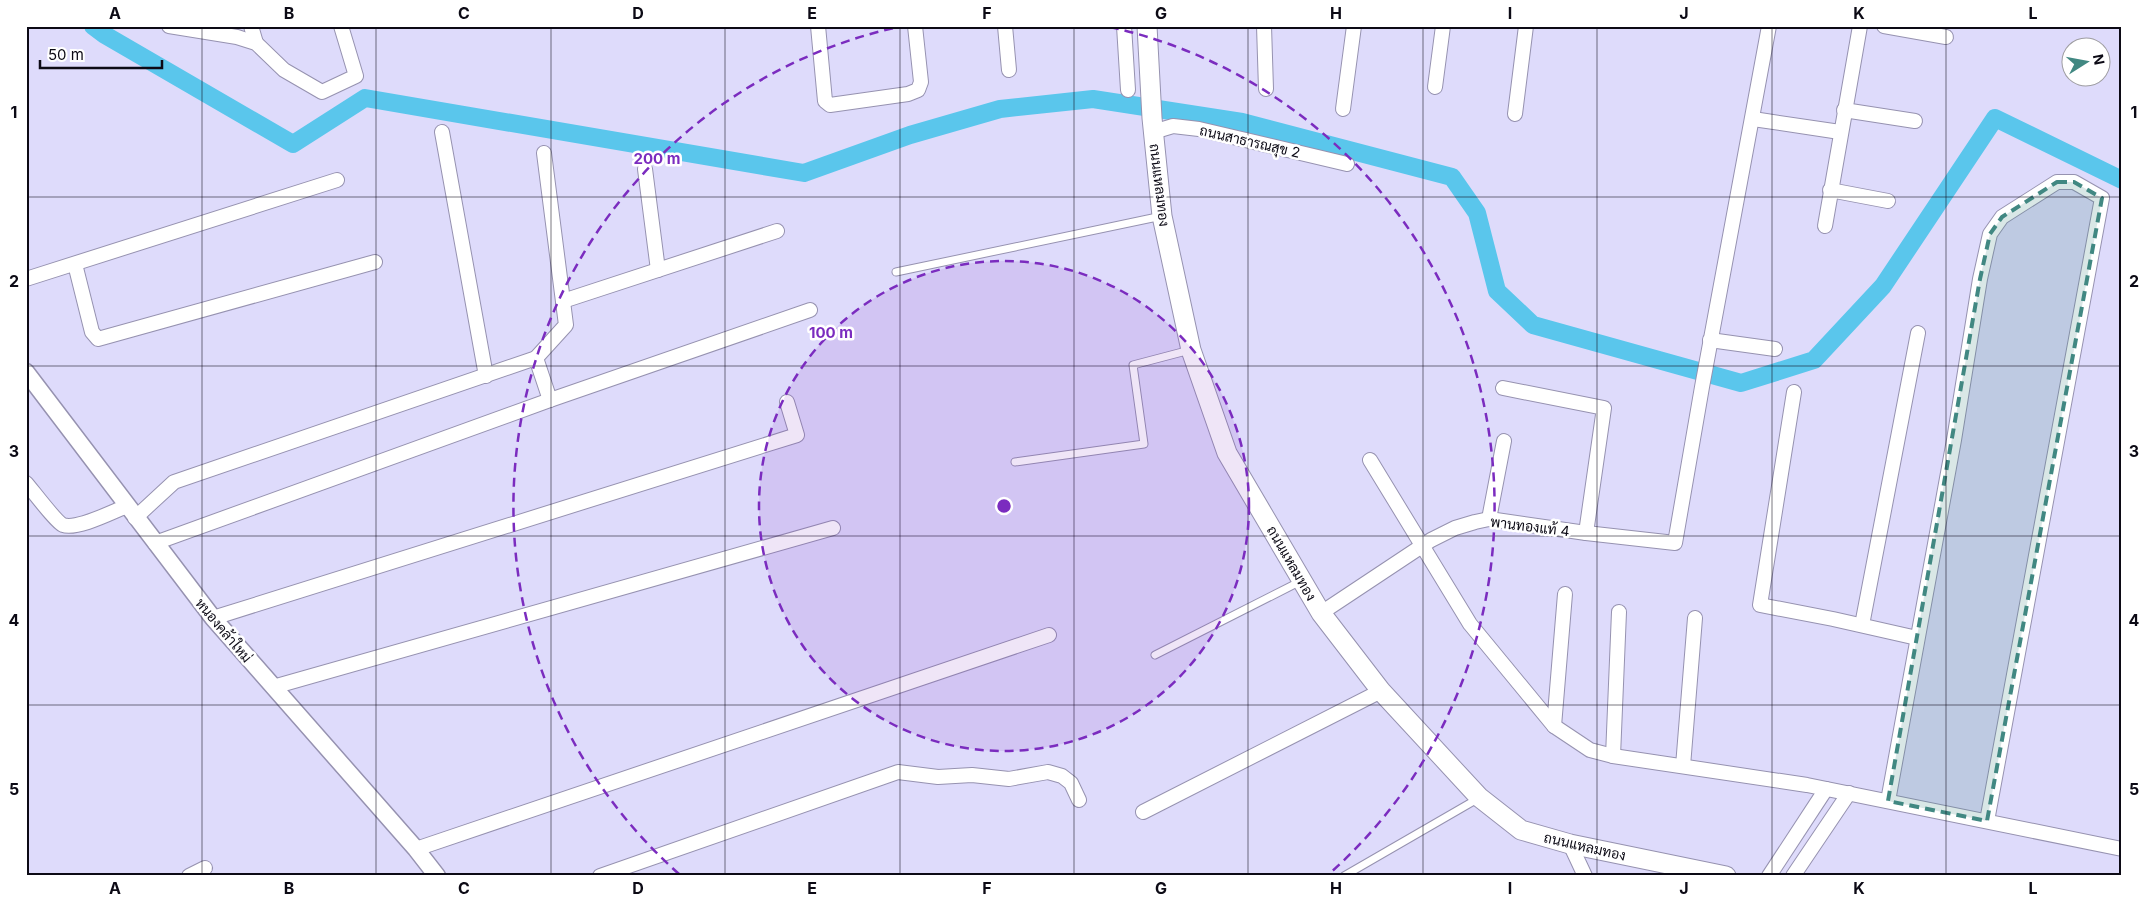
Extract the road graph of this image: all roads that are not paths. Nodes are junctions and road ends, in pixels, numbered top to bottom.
1 (169, 26) edge
2 (251, 26) edge
3 (341, 26) edge
4 (818, 26) edge
5 (915, 26) edge
6 (1006, 26) edge
7 (1124, 26) edge
8 (1147, 26) edge
9 (1264, 26) edge
10 (1354, 26) edge
11 (1443, 26) edge
12 (1526, 26) edge
13 (1769, 26) edge
14 (1860, 26) edge
15 (1884, 26) edge
16 (1946, 36) dead end
17 (256, 43) junction
18 (1008, 70) dead end
19 (1435, 87) dead end
20 (1266, 89) dead end
21 (1128, 90) dead end
22 (1342, 109) dead end
23 (1844, 110) junction
24 (1515, 114) dead end
25 (1753, 119) junction
26 (1915, 121) dead end
27 (1152, 125) junction
28 (442, 132) dead end
29 (1840, 132) junction
30 (544, 153) dead end
31 (1347, 164) dead end
32 (644, 170) dead end
33 (337, 180) dead end
34 (1830, 190) junction
35 (1888, 201) dead end
36 (1162, 216) junction
37 (1825, 226) dead end
38 (777, 231) dead end
39 (375, 262) dead end
40 (75, 264) junction
41 (658, 270) junction
42 (896, 272) dead end
43 (26, 279) edge
44 (563, 301) junction
45 (810, 310) dead end
46 (1918, 333) dead end
47 (1710, 340) junction
48 (1775, 349) dead end
49 (1191, 350) junction
50 (536, 358) junction
51 (26, 372) edge
52 (486, 376) junction
53 (1503, 388) dead end
54 (1794, 392) dead end
55 (550, 400) junction
56 (787, 402) dead end
57 (1504, 441) dead end
58 (1370, 460) dead end
59 (1015, 462) dead end
60 (26, 483) edge
61 (131, 512) junction
62 (1489, 519) junction
63 (833, 528) dead end
64 (1586, 533) junction
65 (155, 543) junction
66 (1422, 547) junction
67 (1302, 581) junction
68 (1565, 594) dead end
69 (1620, 612) dead end
70 (1321, 613) junction
71 (213, 618) junction
72 (1695, 618) dead end
73 (1862, 625) junction
74 (1049, 635) dead end
75 (1917, 638) junction
76 (1155, 655) dead end
77 (273, 686) junction
78 (1381, 691) junction
79 (1554, 726) junction
80 (1613, 756) junction
81 (1683, 766) junction
82 (1826, 789) junction
83 (1848, 793) junction
84 (1479, 797) junction
85 (1079, 800) dead end
86 (1888, 801) junction
87 (1143, 812) dead end
88 (1987, 821) junction
89 (1570, 844) junction
90 (416, 849) junction
91 (2122, 849) edge
92 (205, 868) dead end
93 (189, 876) edge
94 (436, 876) edge
95 (600, 876) edge
96 (1344, 876) edge
97 (1585, 876) edge
98 (1726, 876) edge
99 (1768, 876) edge
100 (1793, 876) edge

1 - 17 street
2 - 17 street
3 - 17 street
4 - 5 street
6 - 18 street
7 - 21 street
8 - 27 main road, ถนนแหลมทอง
9 - 20 street
10 - 22 street
11 - 19 street
12 - 24 street
13 - 25 street
14 - 23 street
15 - 16 street
23 - 26 street
23 - 29 street
25 - 29 street
25 - 47 street
27 - 31 street, ถนนสาธารณสุข 2
27 - 36 main road, ถนนแหลมทอง
28 - 52 street
29 - 34 street
30 - 44 street
32 - 41 street
33 - 40 street
34 - 35 street
34 - 37 street
36 - 42 lane
36 - 49 main road, ถนนแหลมทอง
38 - 41 street
39 - 40 street
40 - 43 street
41 - 44 street
44 - 50 street
45 - 55 street
46 - 73 street
47 - 48 street
47 - 64 street, พานทองแท้ 4
49 - 59 lane
49 - 67 main road, ถนนแหลมทอง
50 - 52 street
50 - 55 street
51 - 61 street, หนองคล้าใหม่
52 - 61 street
53 - 64 street
54 - 73 street
55 - 65 street
56 - 71 street
57 - 62 street
58 - 66 street
60 - 61 street
61 - 65 street, หนองคล้าใหม่
62 - 64 street, พานทองแท้ 4
62 - 66 street, พานทองแท้ 4
63 - 77 street
65 - 71 street, หนองคล้าใหม่
66 - 70 street, พานทองแท้ 4
66 - 79 street
67 - 70 main road, ถนนแหลมทอง
67 - 76 lane
68 - 79 street
69 - 80 street
70 - 78 main road, ถนนแหลมทอง
71 - 77 street, หนองคล้าใหม่
72 - 81 street
73 - 75 street
74 - 90 street
75 - 86 street
75 - 88 street
77 - 90 street, หนองคล้าใหม่
78 - 84 main road, ถนนแหลมทอง
78 - 87 street
79 - 80 street
80 - 81 street
81 - 82 street
82 - 83 street
82 - 99 street
83 - 86 street
83 - 100 street
84 - 89 main road, ถนนแหลมทอง
84 - 96 lane
85 - 95 street
86 - 88 street
88 - 91 street
89 - 97 street
89 - 98 main road, ถนนแหลมทอง
90 - 94 street, หนองคล้าใหม่
92 - 93 street

